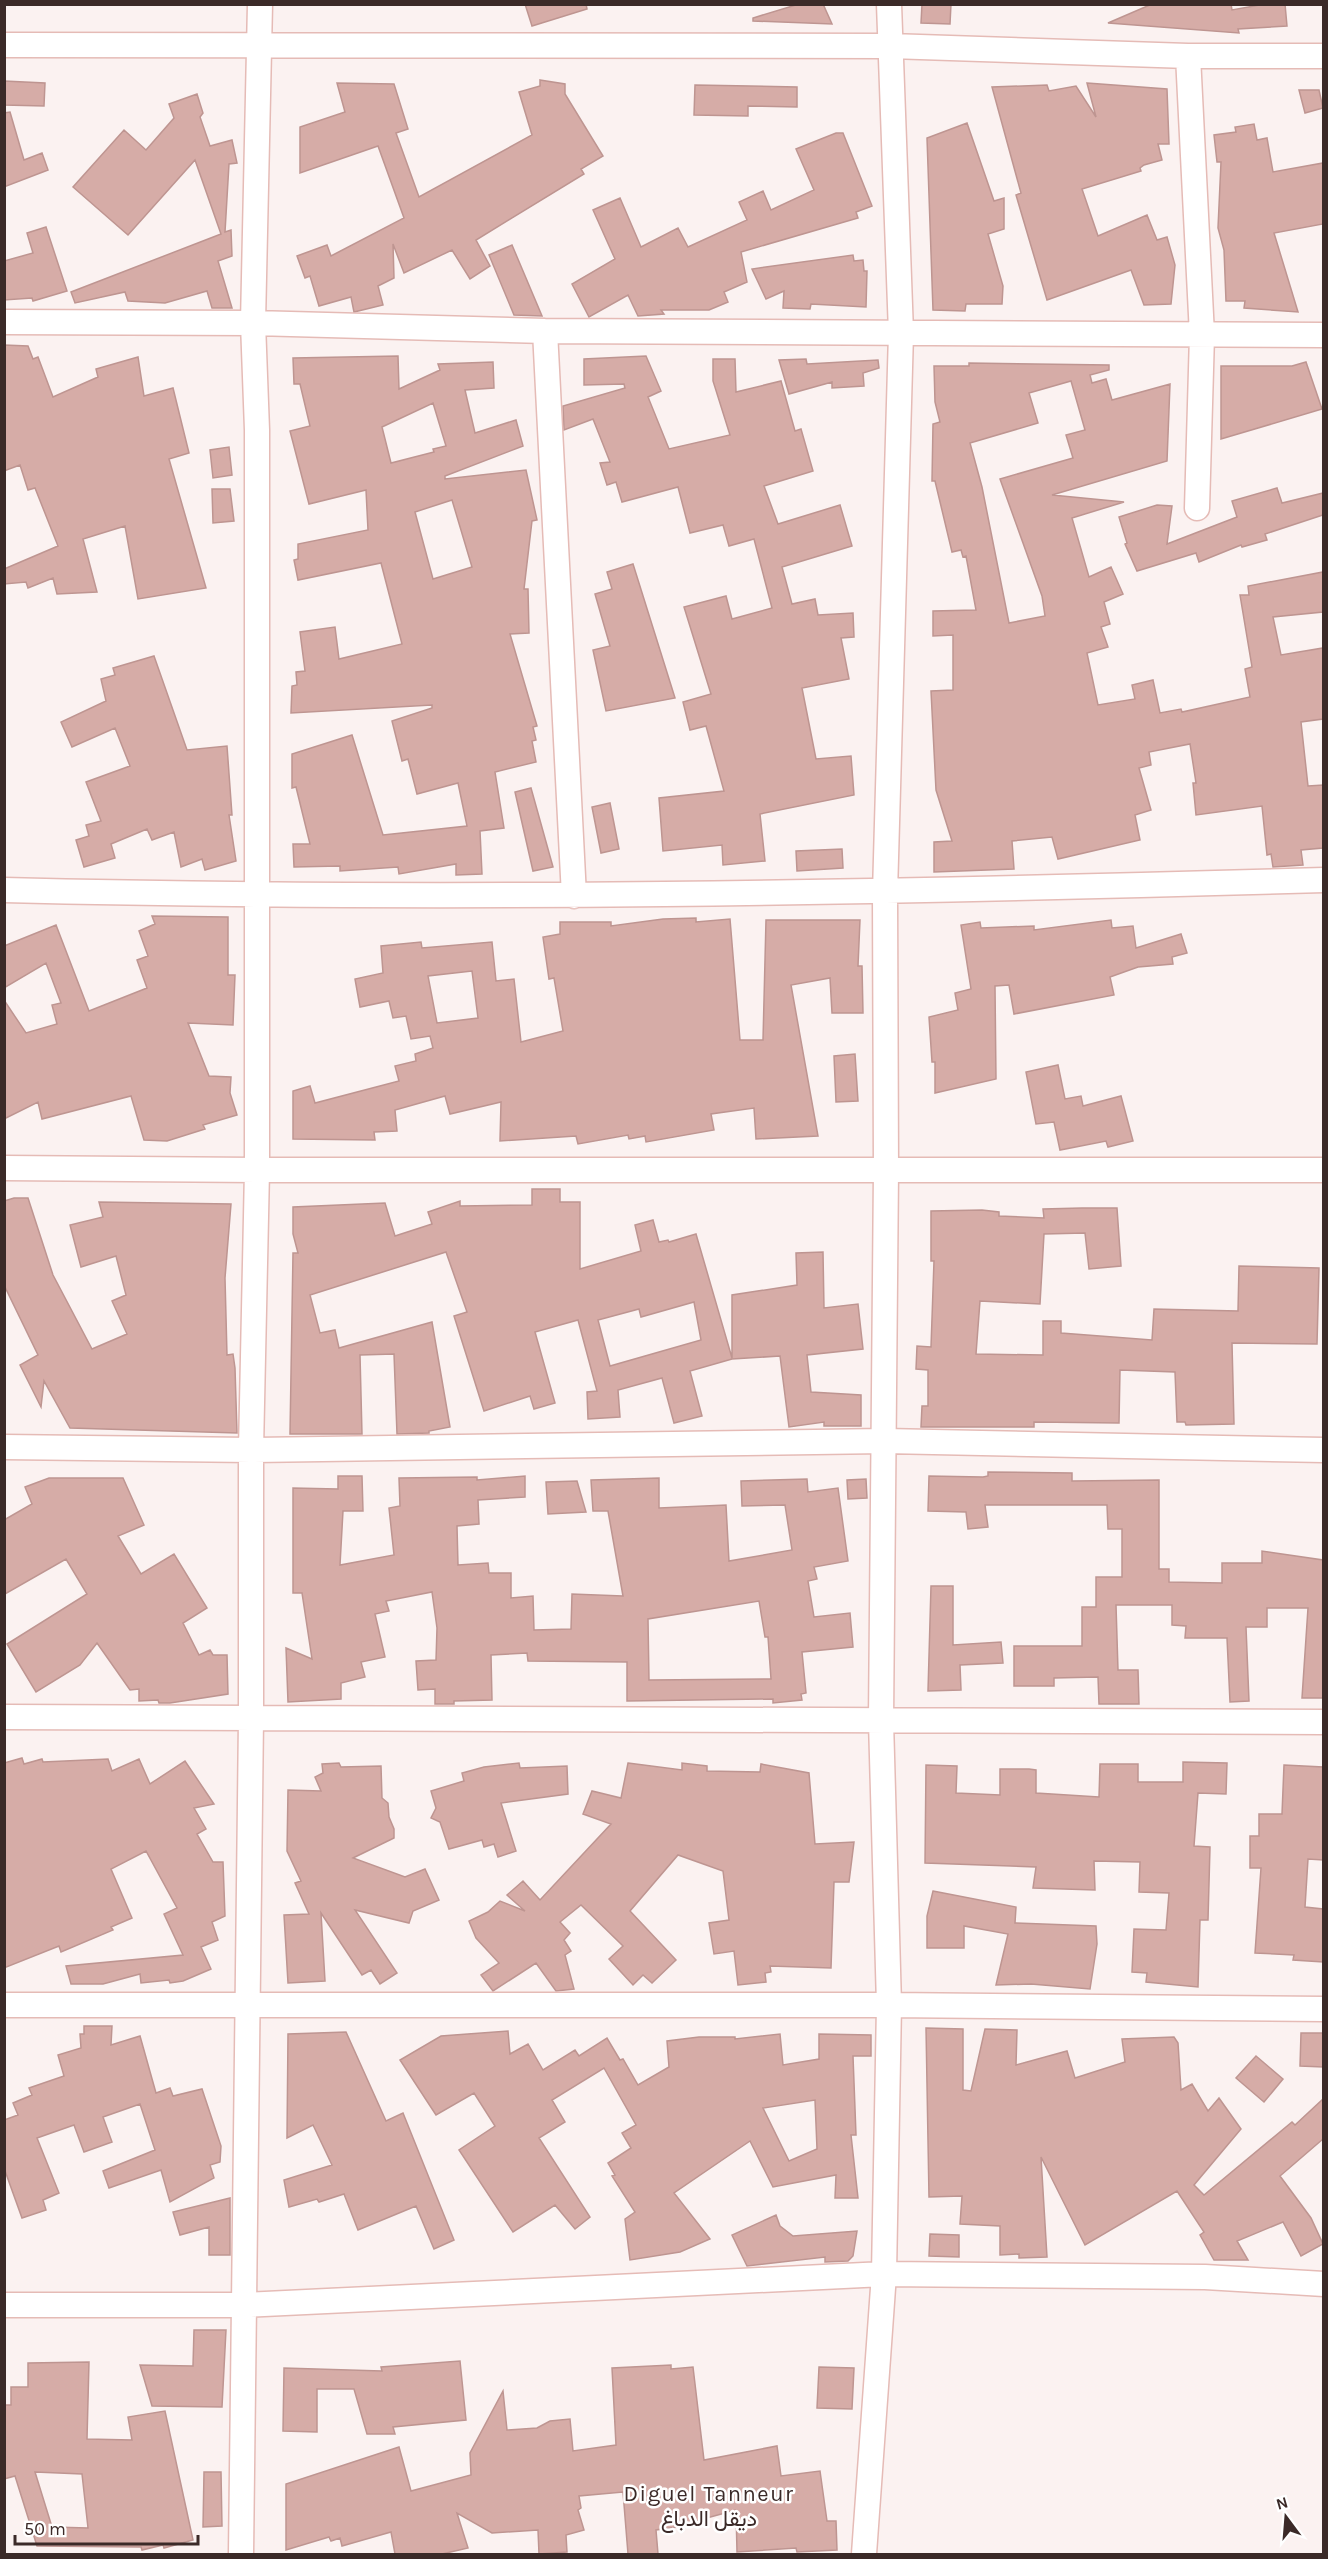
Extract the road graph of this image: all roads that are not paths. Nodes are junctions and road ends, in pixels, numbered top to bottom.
1 (260, 4) edge
2 (889, 4) edge
3 (4, 45) edge
4 (259, 45) junction
5 (890, 46) junction
6 (1188, 56) junction
7 (1323, 56) edge
8 (4, 322) edge
9 (253, 323) junction
10 (545, 331) junction
11 (901, 333) junction
12 (1202, 334) junction
13 (1323, 335) edge
14 (1197, 508) dead end
15 (1323, 880) edge
16 (4, 890) edge
17 (885, 893) junction
18 (257, 896) junction
19 (574, 896) junction
20 (4, 1168) edge
21 (256, 1170) junction
22 (886, 1170) junction
23 (1323, 1170) edge
24 (885, 1441) junction
25 (4, 1447) edge
26 (251, 1450) junction
27 (1323, 1450) edge
28 (4, 1718) edge
29 (251, 1718) junction
30 (881, 1720) junction
31 (1323, 1722) edge
32 (4, 2005) edge
33 (889, 2005) junction
34 (248, 2006) junction
35 (1323, 2008) edge
36 (884, 2274) junction
37 (1323, 2284) edge
38 (4, 2305) edge
39 (245, 2305) junction
40 (241, 2554) edge
41 (864, 2554) edge

1 - 4 street
2 - 5 street
3 - 4 street
4 - 5 street
4 - 9 street
5 - 6 street
5 - 11 street
6 - 7 street
6 - 12 street
8 - 9 street
9 - 10 street
9 - 18 street
10 - 11 street
10 - 19 street
11 - 12 street
11 - 17 street
12 - 13 street
12 - 14 street
15 - 17 street
16 - 18 street
17 - 19 street
17 - 22 street
18 - 19 street
18 - 21 street
20 - 21 street
21 - 22 street
21 - 26 street
22 - 23 street
22 - 24 street
24 - 26 street
24 - 27 street
24 - 30 street
25 - 26 street
26 - 29 street
28 - 29 street
29 - 30 street
29 - 34 street
30 - 31 street
30 - 33 street
32 - 34 street
33 - 34 street
33 - 35 street
33 - 36 street
34 - 39 street
36 - 37 street
36 - 39 street
36 - 41 street
38 - 39 street
39 - 40 street

